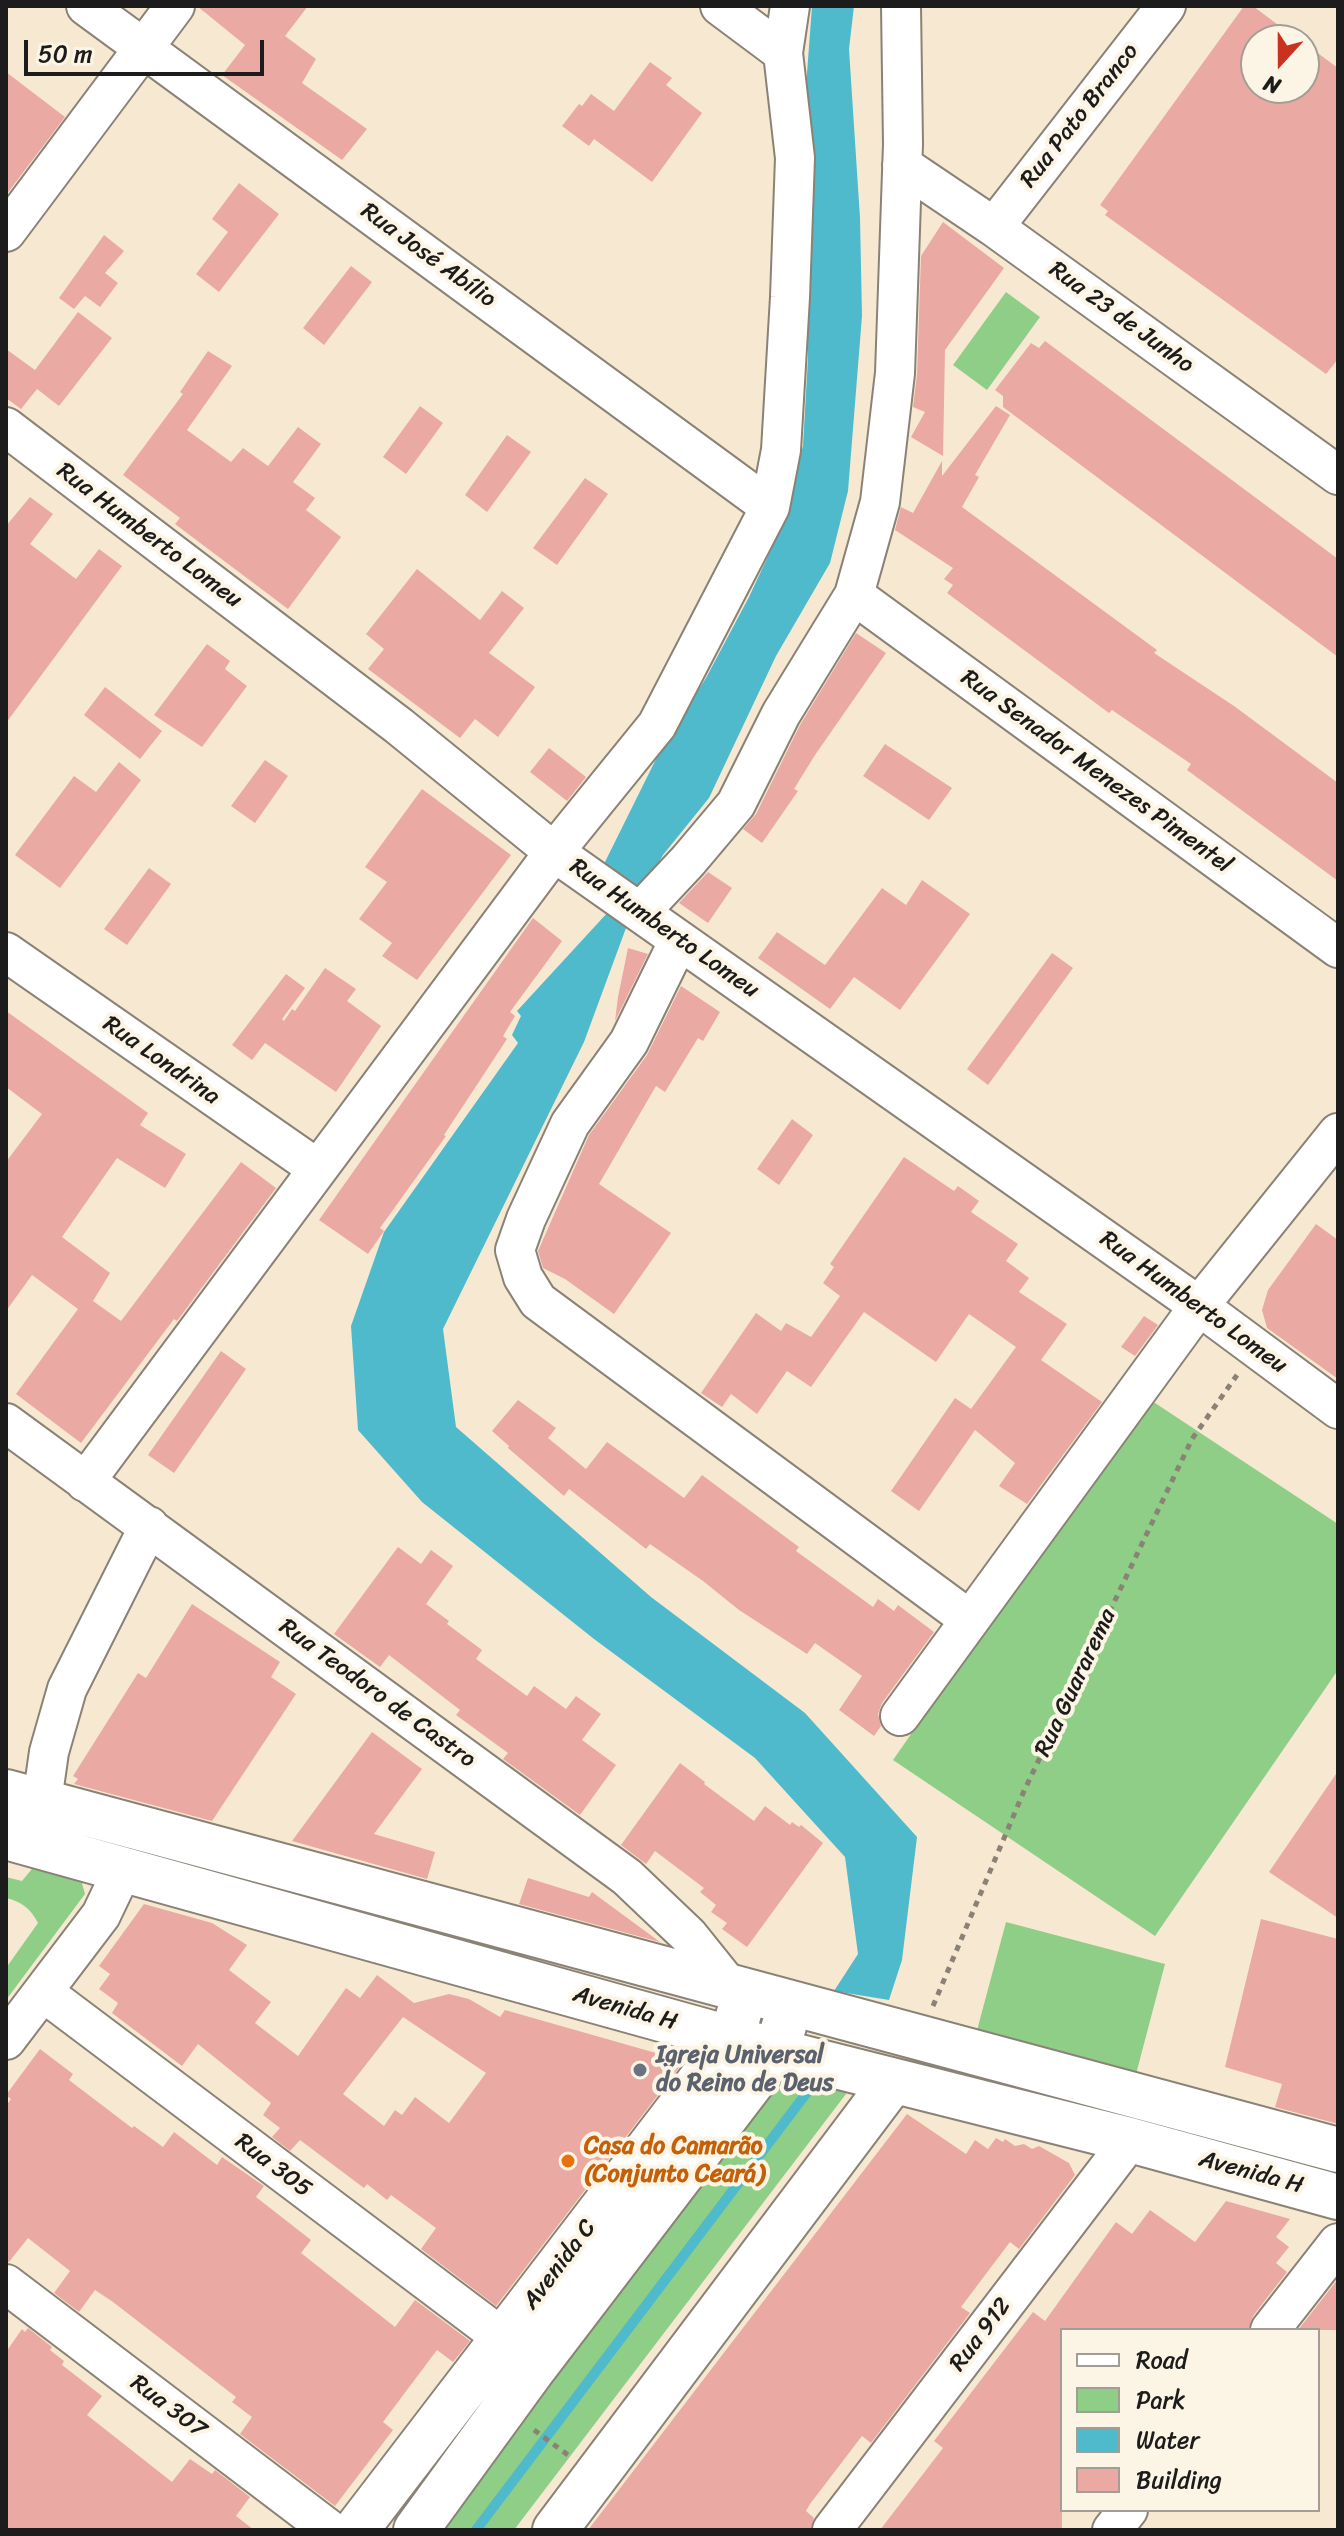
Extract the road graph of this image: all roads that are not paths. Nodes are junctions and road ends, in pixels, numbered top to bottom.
1 (86, 6) edge
2 (175, 6) edge
3 (720, 6) edge
4 (790, 6) edge
5 (901, 6) edge
6 (1166, 6) edge
7 (143, 47) junction
8 (783, 53) junction
9 (902, 165) junction
10 (994, 227) junction
11 (6, 232) edge
12 (6, 427) edge
13 (1338, 475) edge
14 (770, 507) junction
15 (854, 595) junction
16 (554, 852) junction
17 (641, 911) junction
18 (679, 940) junction
19 (1338, 948) edge
20 (6, 952) edge
21 (1338, 1133) edge
22 (318, 1169) junction
23 (1199, 1306) junction
24 (1338, 1409) edge
25 (6, 1423) edge
26 (85, 1482) junction
27 (149, 1526) junction
28 (970, 1620) junction
29 (900, 1716) dead end
30 (24, 1797) edge
31 (20, 1841) edge
32 (123, 1869) junction
33 (343, 1883) junction
34 (330, 1927) junction
35 (736, 1988) junction
36 (43, 1992) junction
37 (790, 2003) junction
38 (732, 2039) junction
39 (6, 2040) edge
40 (776, 2051) junction
41 (893, 2081) junction
42 (1130, 2140) junction
43 (1338, 2150) edge
44 (1338, 2197) edge
45 (1338, 2243) edge
46 (6, 2284) edge
47 (1272, 2328) edge
48 (504, 2339) junction
49 (1126, 2512) edge
50 (330, 2530) edge
51 (356, 2530) edge
52 (416, 2530) edge
53 (555, 2530) edge
54 (832, 2530) edge
55 (1112, 2530) edge

1 - 7 street, Rua José Abílio
2 - 7 street
3 - 8 street
4 - 8 street
5 - 9 street
6 - 10 street, Rua Pato Branco
7 - 11 street
7 - 14 street, Rua José Abílio
8 - 14 street
9 - 10 street, Rua 23 de Junho
9 - 15 street
10 - 13 street, Rua 23 de Junho
12 - 16 street, Rua Humberto Lomeu
14 - 16 street
15 - 17 street
15 - 19 street, Rua Senador Menezes Pimentel
16 - 17 street, Rua Humberto Lomeu
16 - 22 street
17 - 18 street, Rua Humberto Lomeu
18 - 23 street, Rua Humberto Lomeu
18 - 28 street
20 - 22 street, Rua Londrina
21 - 23 street
22 - 26 street
23 - 24 street, Rua Humberto Lomeu
23 - 28 street
25 - 26 street, Rua Teodoro de Castro
26 - 27 street, Rua Teodoro de Castro
27 - 30 street
27 - 35 street, Rua Teodoro de Castro
28 - 29 street
30 - 31 street
30 - 33 street, Avenida H
31 - 32 street, Avenida H
32 - 34 street, Avenida H
32 - 36 street
33 - 34 street
33 - 35 street, Avenida H
34 - 38 street, Avenida H
35 - 37 street, Avenida H
35 - 38 street, Avenida C
36 - 39 street
36 - 48 street, Rua 305
37 - 40 street, Avenida C
37 - 43 street, Avenida H
38 - 40 street, Avenida H
38 - 48 street, Avenida C
40 - 41 street, Avenida H
40 - 52 street, Avenida C
41 - 42 street, Avenida H
41 - 53 street
42 - 44 street, Avenida H
42 - 54 street, Rua 912
45 - 47 street
46 - 50 street, Rua 307
48 - 51 street, Avenida C
49 - 55 street

